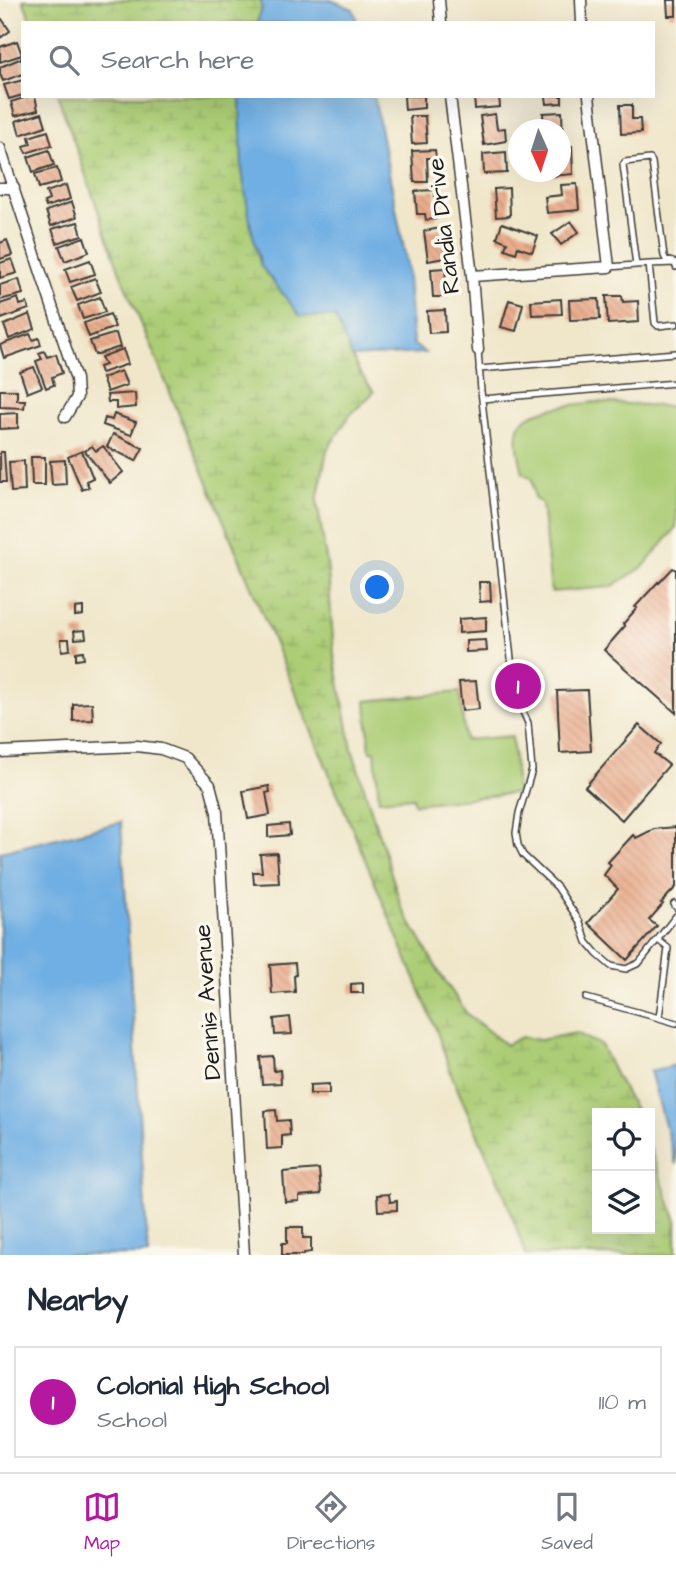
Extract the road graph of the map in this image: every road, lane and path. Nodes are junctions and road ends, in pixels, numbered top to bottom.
1 (439, 0) edge
2 (581, 0) edge
3 (441, 21) edge
4 (582, 21) edge
5 (450, 98) edge
6 (589, 98) edge
7 (0, 148) edge
8 (0, 188) edge
9 (14, 188) junction
10 (649, 264) junction
11 (676, 264) edge
12 (636, 265) junction
13 (609, 267) junction
14 (472, 276) junction
15 (676, 324) edge
16 (478, 350) joint
17 (676, 353) edge
18 (479, 369) junction
19 (676, 383) edge
20 (482, 399) junction
21 (65, 417) dead end
22 (0, 752) edge
23 (676, 916) edge
24 (657, 940) junction
25 (586, 998) dead end
26 (659, 1018) junction
27 (676, 1023) edge
28 (244, 1255) edge

1 - 3 street
2 - 4 street
5 - 14 street, Randia Drive
6 - 13 street
7 - 9 street
8 - 9 street
9 - 21 street
10 - 11 lane
10 - 12 lane
10 - 15 lane
11 - 12 lane
12 - 13 lane
13 - 14 street
14 - 16 street, Randia Drive
16 - 18 lane
17 - 18 lane
18 - 20 lane
19 - 20 lane
20 - 24 lane
22 - 28 street, Dennis Avenue
23 - 24 lane
24 - 26 lane
25 - 26 lane
26 - 27 lane

